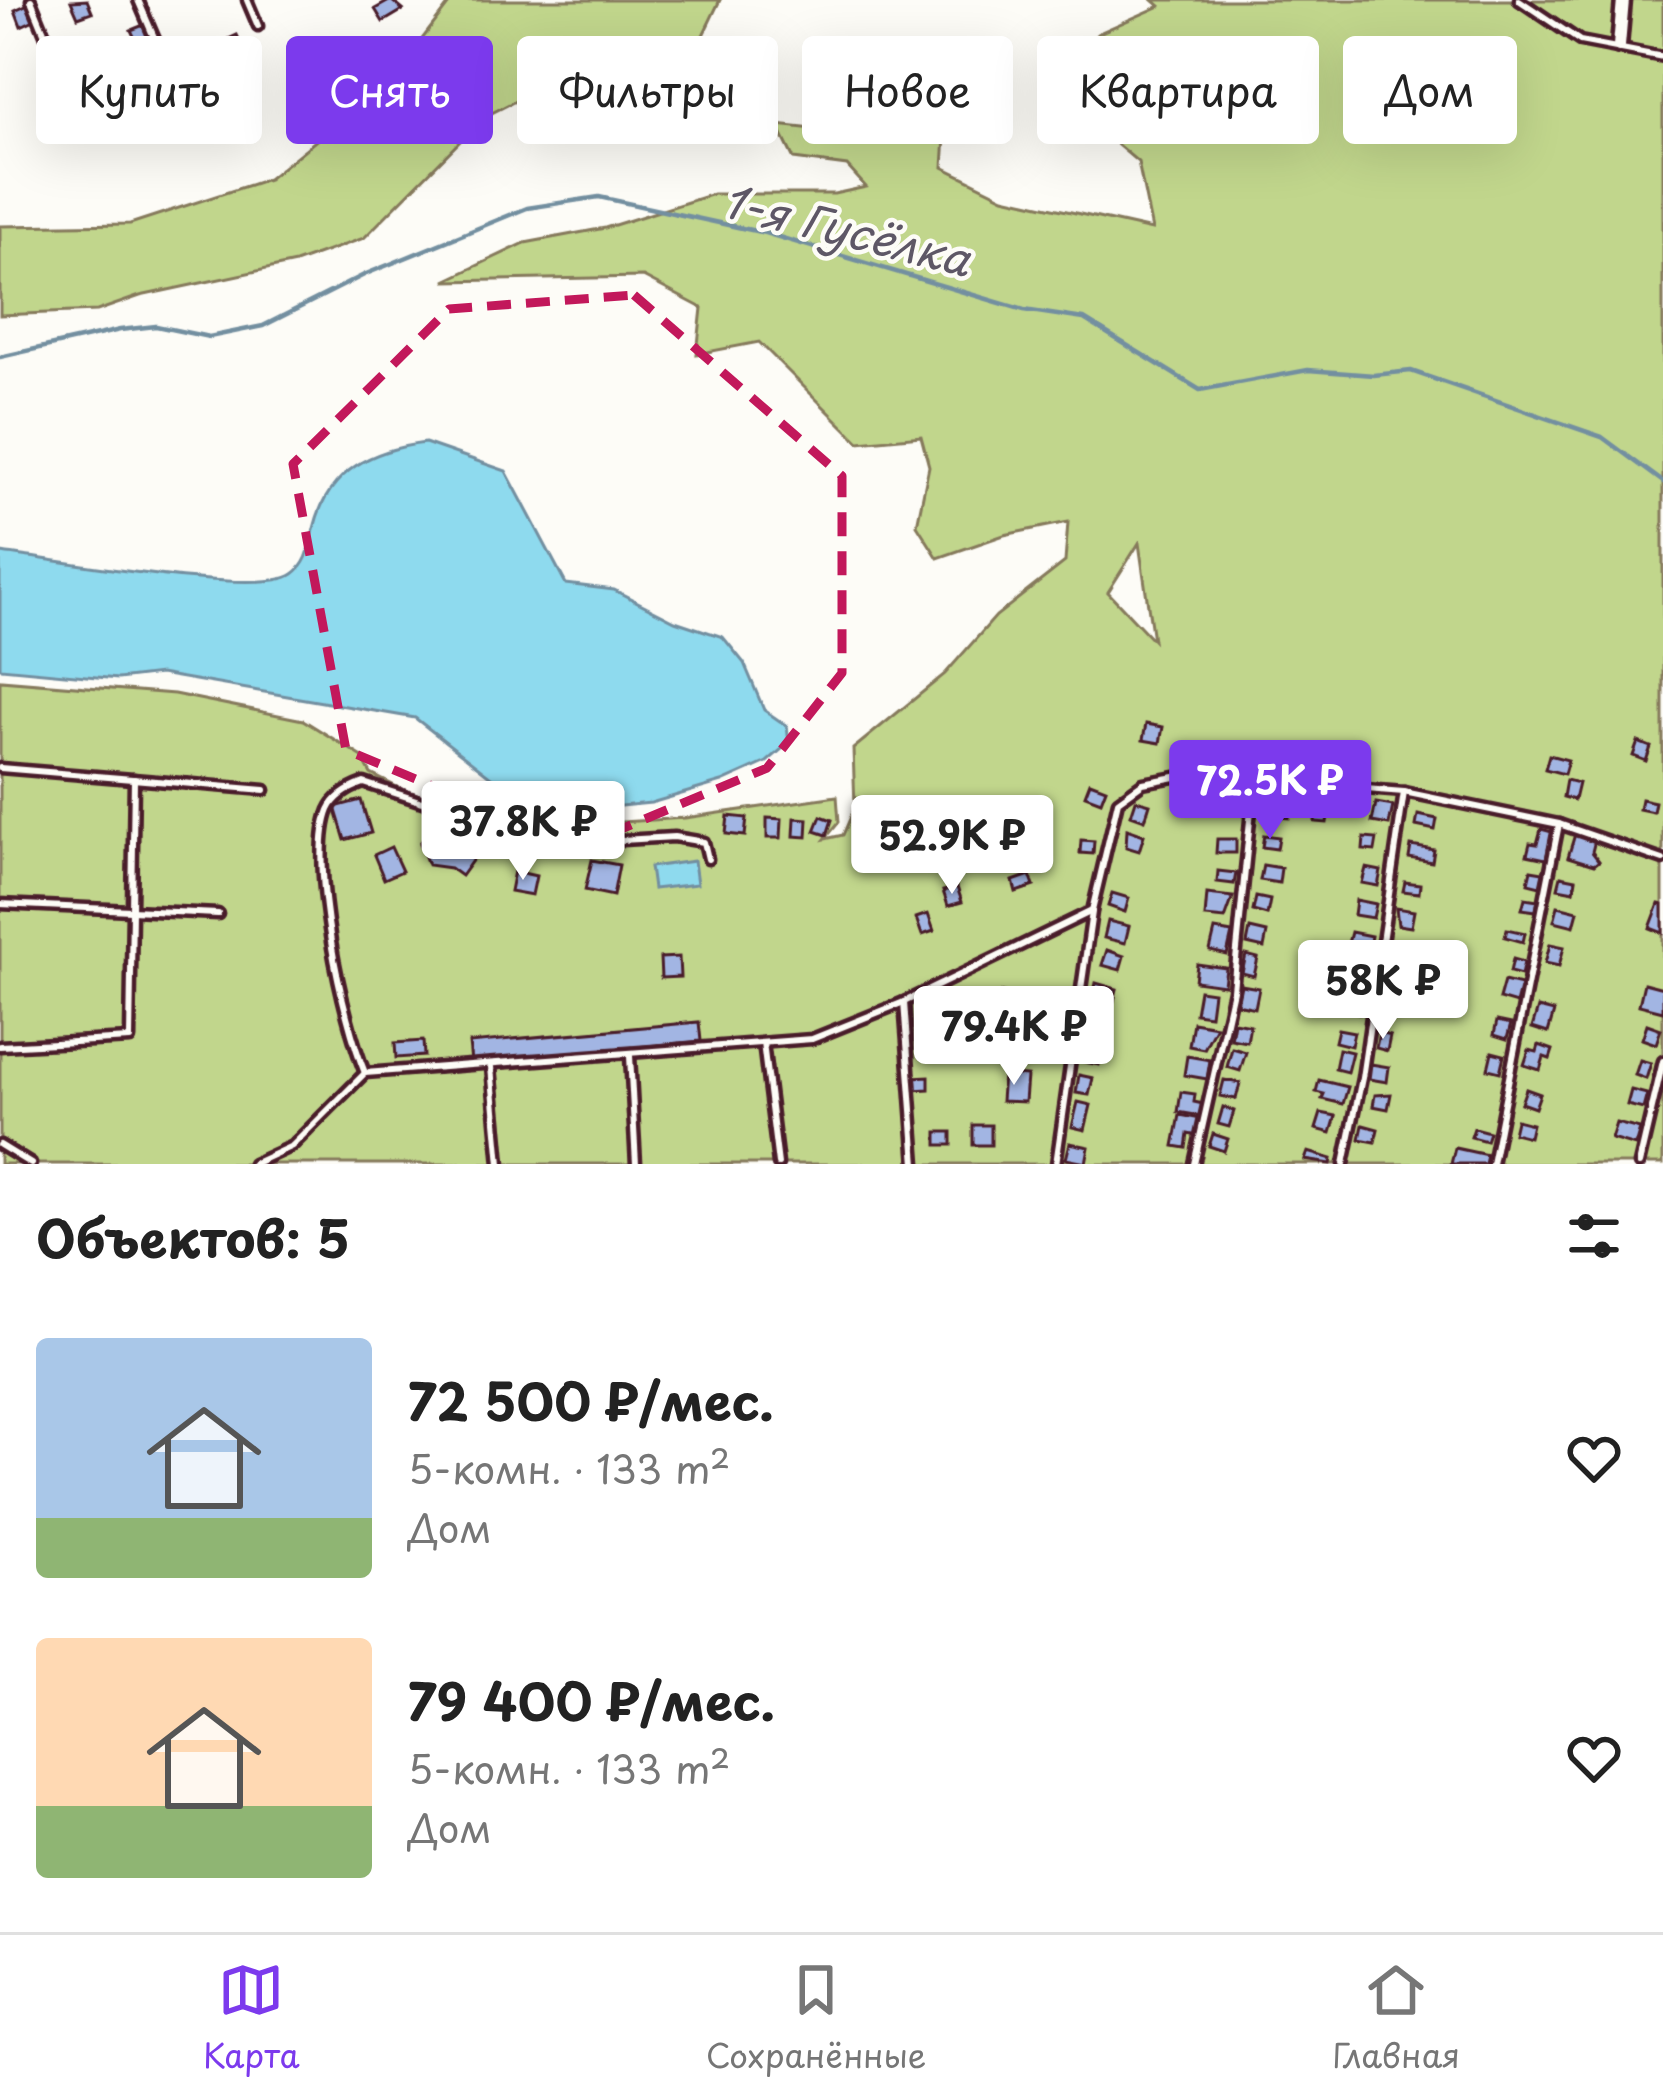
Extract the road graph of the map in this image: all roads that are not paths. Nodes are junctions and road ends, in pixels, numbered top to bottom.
1 (32, 0) edge
2 (138, 0) edge
3 (247, 0) edge
4 (1519, 0) edge
5 (1624, 0) edge
6 (258, 26) dead end
7 (46, 36) edge
8 (153, 36) edge
9 (1619, 46) junction
10 (1663, 57) edge
11 (0, 769) edge
12 (134, 779) junction
13 (1254, 780) junction
14 (265, 790) dead end
15 (1404, 792) junction
16 (1559, 824) junction
17 (708, 859) dead end
18 (1663, 860) edge
19 (0, 904) edge
20 (132, 910) junction
21 (1092, 911) junction
22 (218, 914) dead end
23 (904, 1002) junction
24 (763, 1043) junction
25 (0, 1046) edge
26 (630, 1056) junction
27 (1663, 1061) edge
28 (490, 1067) junction
29 (365, 1073) junction
30 (0, 1145) edge
31 (1059, 1163) edge
32 (31, 1164) edge
33 (253, 1164) edge
34 (500, 1164) edge
35 (636, 1164) edge
36 (778, 1164) edge
37 (916, 1164) edge
38 (1194, 1164) edge
39 (1344, 1164) edge
40 (1492, 1164) edge
41 (1639, 1164) edge

1 - 7 lane
2 - 8 lane
3 - 6 lane
4 - 9 lane
5 - 9 street
9 - 10 lane
11 - 12 lane
12 - 14 lane
12 - 20 lane
13 - 15 lane
13 - 21 lane
13 - 38 lane
15 - 16 lane
15 - 39 lane
16 - 18 lane
16 - 40 lane
17 - 29 lane
19 - 20 lane
20 - 22 lane
20 - 25 lane
21 - 23 lane
21 - 31 lane
23 - 24 lane
23 - 37 lane
24 - 26 lane
24 - 36 lane
26 - 28 lane
26 - 35 lane
27 - 41 lane
28 - 29 lane
28 - 34 lane
29 - 33 lane
30 - 32 lane

